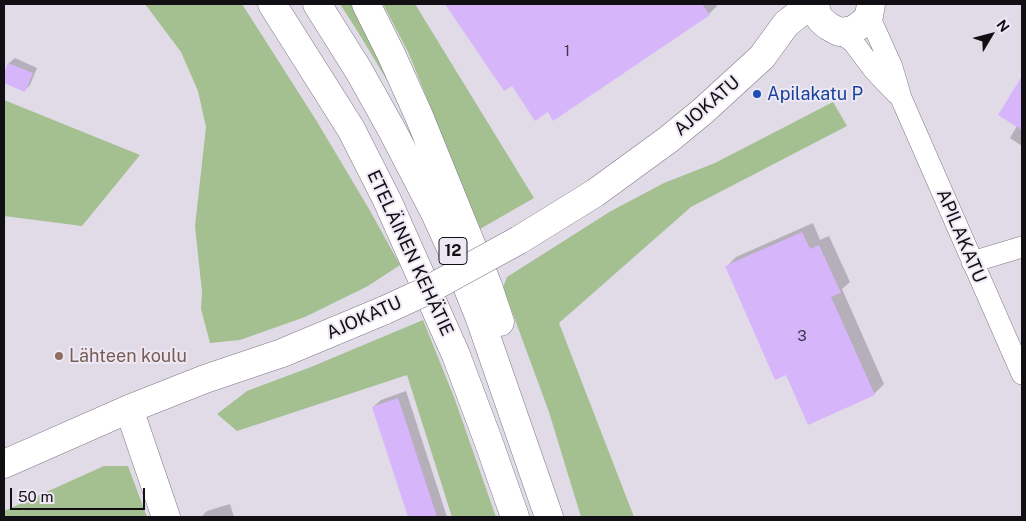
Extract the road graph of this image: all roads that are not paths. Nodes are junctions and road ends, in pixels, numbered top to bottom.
1 (272, 4) edge
2 (317, 4) edge
3 (366, 4) edge
4 (810, 4) edge
5 (871, 7) edge
6 (827, 21) edge
7 (762, 57) junction
8 (900, 98) junction
9 (1022, 247) edge
10 (972, 262) junction
11 (1022, 374) edge
12 (130, 409) junction
13 (4, 464) edge
14 (166, 517) edge
15 (514, 517) edge
16 (549, 517) edge
17 (558, 517) edge

1 - 15 main road, ETELÄINEN KEHÄTIE / 12
2 - 16 main road, ETELÄINEN KEHÄTIE / 12
3 - 17 main road
4 - 7 main road, AJOKATU
5 - 6 main road, AJOKATU
5 - 8 street, APILAKATU
6 - 7 main road, AJOKATU
6 - 8 street, APILAKATU
7 - 12 main road, AJOKATU, bridge
8 - 10 street, APILAKATU
9 - 10 street
10 - 11 street, APILAKATU
12 - 13 main road, AJOKATU
12 - 14 main road

